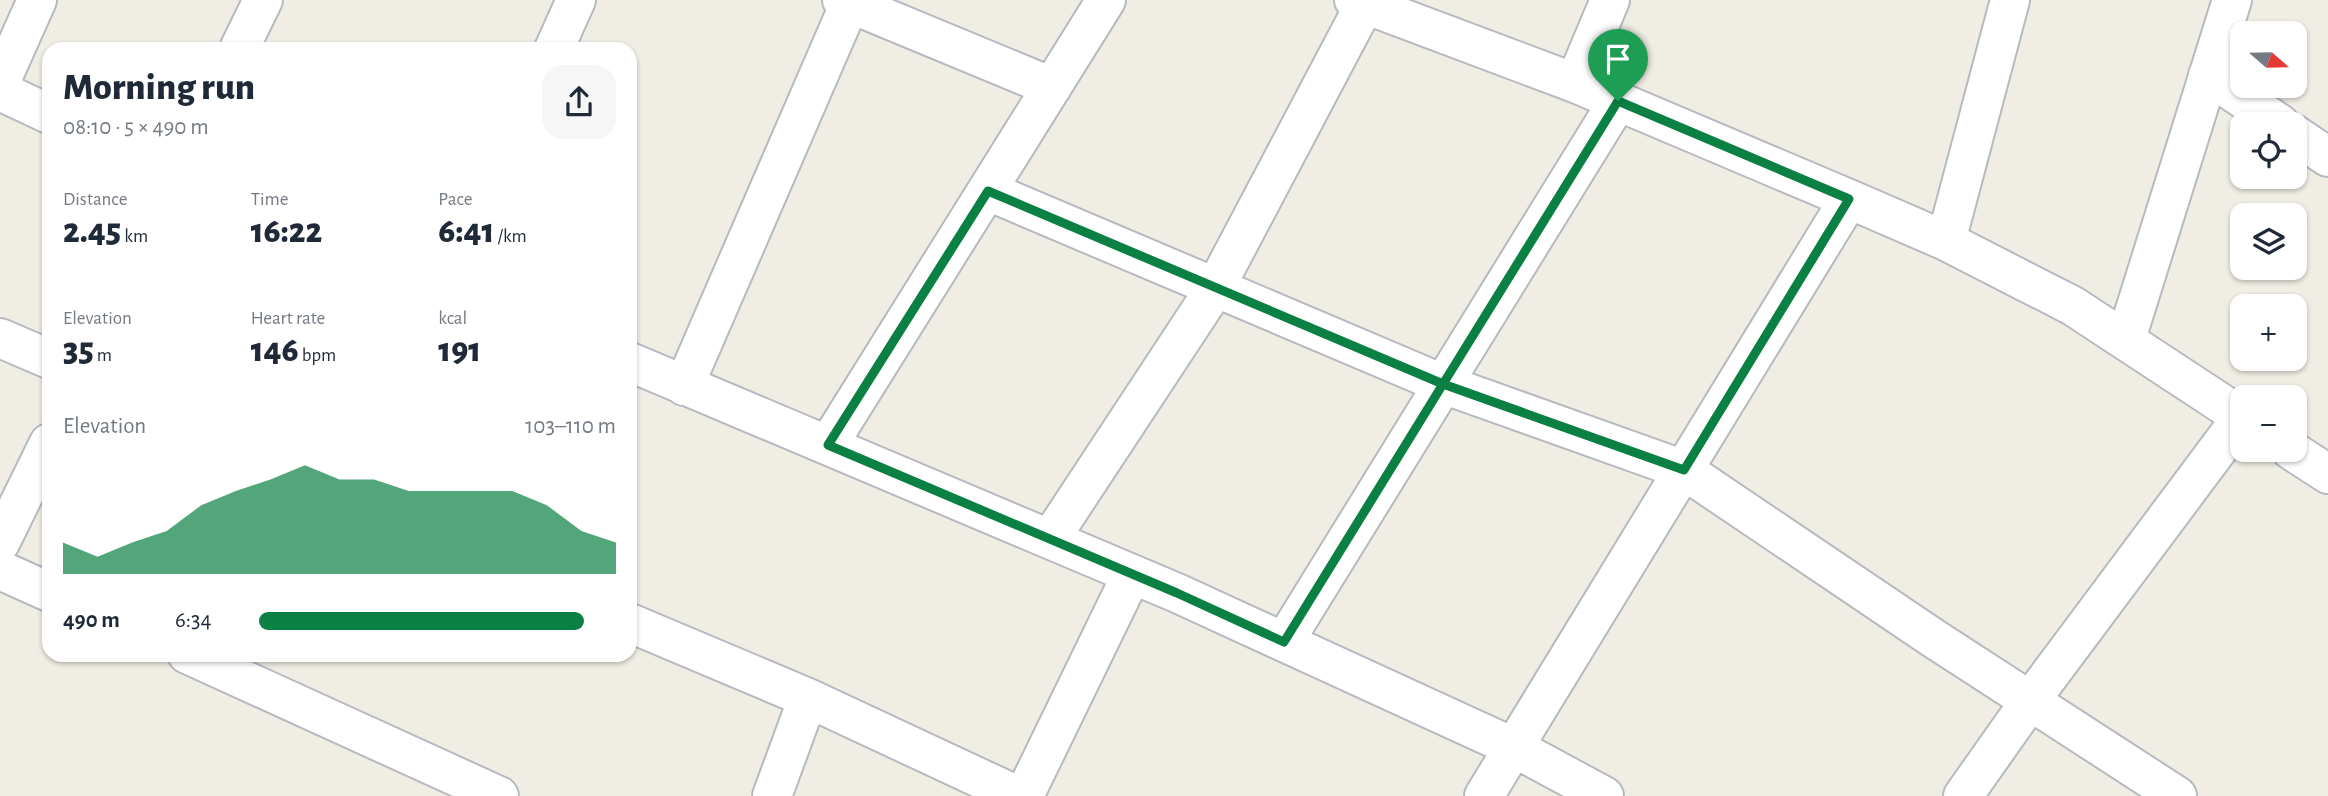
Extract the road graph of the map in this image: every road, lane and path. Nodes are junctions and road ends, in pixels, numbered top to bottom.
1 (37, 0) edge
2 (263, 0) edge
3 (576, 0) edge
4 (1106, 0) edge
5 (1610, 0) edge
6 (2010, 0) edge
7 (2232, 0) edge
8 (846, 2) edge
9 (1360, 2) edge
10 (911, 13) edge
11 (242, 42) edge
12 (557, 42) edge
13 (2208, 75) junction
14 (0, 83) edge
15 (1575, 83) junction
16 (1052, 87) junction
17 (0, 91) edge
18 (1618, 101) junction
19 (42, 111) edge
20 (2262, 112) edge
21 (2307, 143) edge
22 (2328, 157) edge
23 (988, 191) junction
24 (1849, 199) junction
25 (1946, 240) junction
26 (1214, 290) junction
27 (0, 338) edge
28 (2126, 339) junction
29 (42, 356) edge
30 (637, 365) edge
31 (1443, 384) junction
32 (684, 386) junction
33 (828, 445) junction
34 (42, 457) edge
35 (2307, 460) edge
36 (1684, 470) junction
37 (2328, 474) edge
38 (1050, 539) junction
39 (0, 544) edge
40 (0, 570) edge
41 (1132, 574) junction
42 (42, 589) edge
43 (637, 626) edge
44 (1284, 642) junction
45 (205, 662) edge
46 (808, 698) junction
47 (2030, 701) junction
48 (1513, 747) junction
49 (499, 796) edge
50 (772, 796) edge
51 (1018, 796) edge
52 (1024, 796) edge
53 (1484, 796) edge
54 (1604, 796) edge
55 (1963, 796) edge
56 (2177, 796) edge

1 - 14 street
2 - 11 street
3 - 12 street
4 - 16 street
5 - 15 street
6 - 25 street
7 - 13 street
8 - 10 street
8 - 32 street
9 - 15 street
9 - 26 street
10 - 16 street
13 - 20 street
13 - 28 street
15 - 18 street
16 - 23 street
17 - 19 street
18 - 24 street
18 - 31 street
21 - 22 street
23 - 26 street
23 - 33 street
24 - 25 street
24 - 36 street
25 - 28 street
26 - 31 street
26 - 38 street
27 - 29 street
28 - 47 street
30 - 32 street
31 - 36 street
31 - 44 street
32 - 33 street
33 - 38 street
34 - 39 street
35 - 37 street
36 - 47 street
36 - 48 street
38 - 41 street
40 - 42 street
41 - 44 street
41 - 52 street
43 - 46 street
44 - 48 street
45 - 49 street
46 - 50 street
46 - 51 street
47 - 55 street
47 - 56 street
48 - 53 street
48 - 54 street

